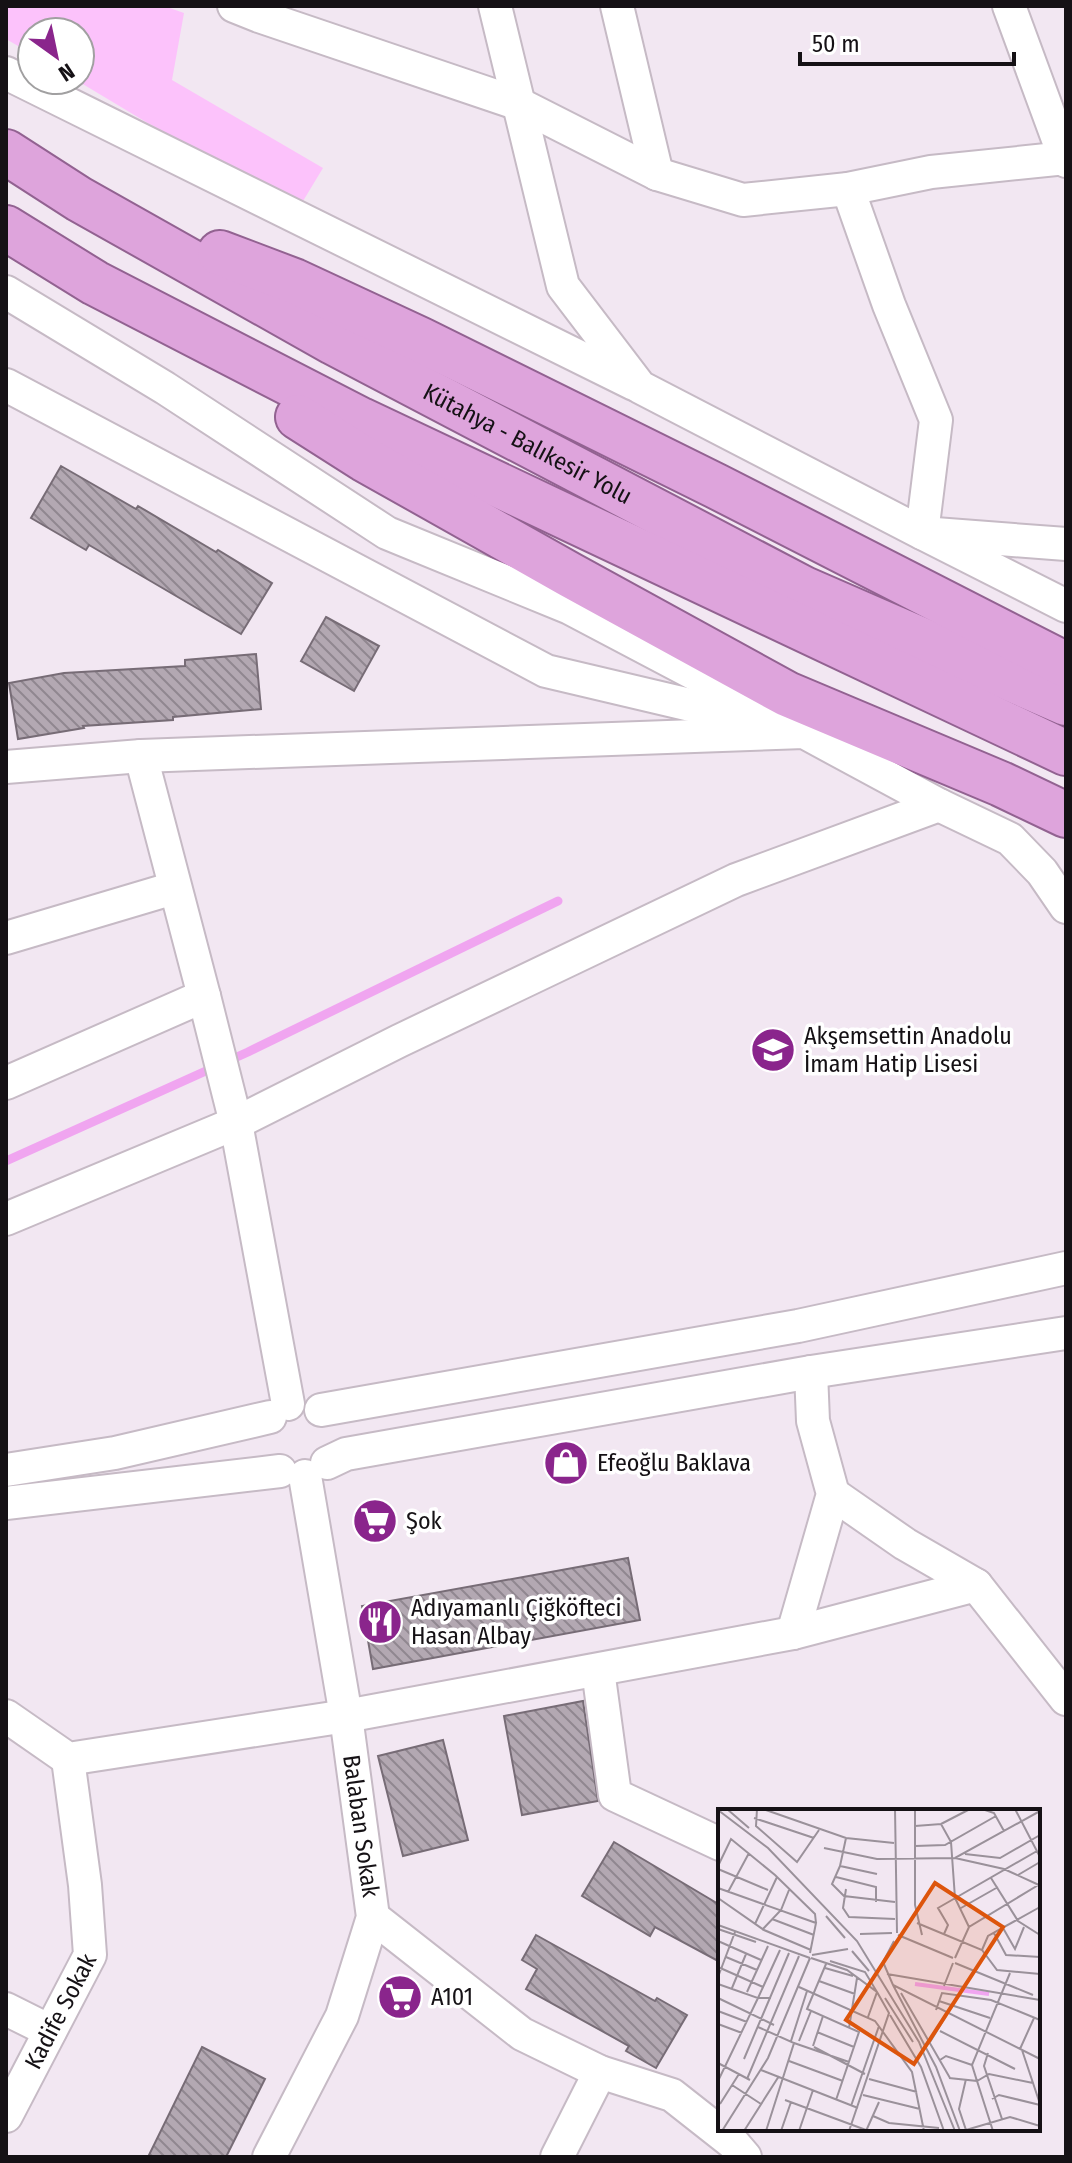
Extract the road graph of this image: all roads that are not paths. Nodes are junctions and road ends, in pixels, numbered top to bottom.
1 (234, 6) edge
2 (495, 6) edge
3 (617, 6) edge
4 (1009, 6) edge
5 (6, 73) edge
6 (519, 104) junction
7 (6, 152) edge
8 (1066, 159) edge
9 (657, 174) junction
10 (848, 189) junction
11 (79, 199) junction
12 (6, 228) edge
13 (95, 283) junction
14 (6, 292) edge
15 (6, 385) edge
16 (640, 387) junction
17 (922, 533) junction
18 (1066, 544) edge
19 (1066, 606) edge
20 (1066, 665) edge
21 (1066, 703) edge
22 (804, 732) junction
23 (1066, 753) edge
24 (141, 756) junction
25 (6, 767) edge
26 (939, 805) junction
27 (1066, 815) edge
28 (174, 888) junction
29 (1066, 907) edge
30 (6, 938) edge
31 (204, 996) junction
32 (6, 1083) edge
33 (236, 1123) junction
34 (6, 1219) edge
35 (1066, 1268) edge
36 (1066, 1333) edge
37 (811, 1372) junction
38 (321, 1410) junction
39 (279, 1411) junction
40 (6, 1470) edge
41 (304, 1470) junction
42 (833, 1494) junction
43 (6, 1503) edge
44 (976, 1585) junction
45 (793, 1633) junction
46 (598, 1670) junction
47 (1066, 1699) edge
48 (6, 1716) edge
49 (346, 1716) junction
50 (68, 1759) junction
51 (718, 1843) edge
52 (373, 1917) junction
53 (6, 2009) edge
54 (50, 2031) junction
55 (600, 2072) junction
56 (6, 2116) edge
57 (736, 2146) edge
58 (269, 2157) edge
59 (557, 2157) edge

1 - 6 street
2 - 6 street
3 - 9 street
4 - 8 street
5 - 16 street
6 - 9 street
6 - 16 street
7 - 11 highway, Kütahya - Balıkesir Yolu
8 - 10 street
9 - 10 street
10 - 17 street
11 - 20 highway
11 - 21 highway, Kütahya - Balıkesir Yolu
12 - 13 highway, Kütahya - Balıkesir Yolu
13 - 23 highway, Kütahya - Balıkesir Yolu
13 - 27 highway
14 - 22 street
15 - 22 street
16 - 17 street
17 - 18 street
17 - 19 street
22 - 24 street
22 - 26 street
24 - 25 street
24 - 28 street
26 - 29 street
26 - 33 street
28 - 30 street
28 - 31 street
31 - 32 street
31 - 33 street
33 - 34 street
33 - 39 street
35 - 38 street
36 - 37 street
37 - 41 street
37 - 42 street
38 - 39 street
38 - 41 street
39 - 40 street
39 - 41 street
41 - 43 street
41 - 49 street, Balaban Sokak
42 - 44 street
42 - 45 street
44 - 45 street
44 - 47 street
45 - 46 street
46 - 49 street
46 - 51 street
48 - 50 street
49 - 50 street
49 - 52 street, Balaban Sokak
50 - 54 street, Kadife Sokak
52 - 55 street
52 - 58 street, Balaban Sokak
53 - 54 street
54 - 56 street, Kadife Sokak
55 - 57 street
55 - 59 street

